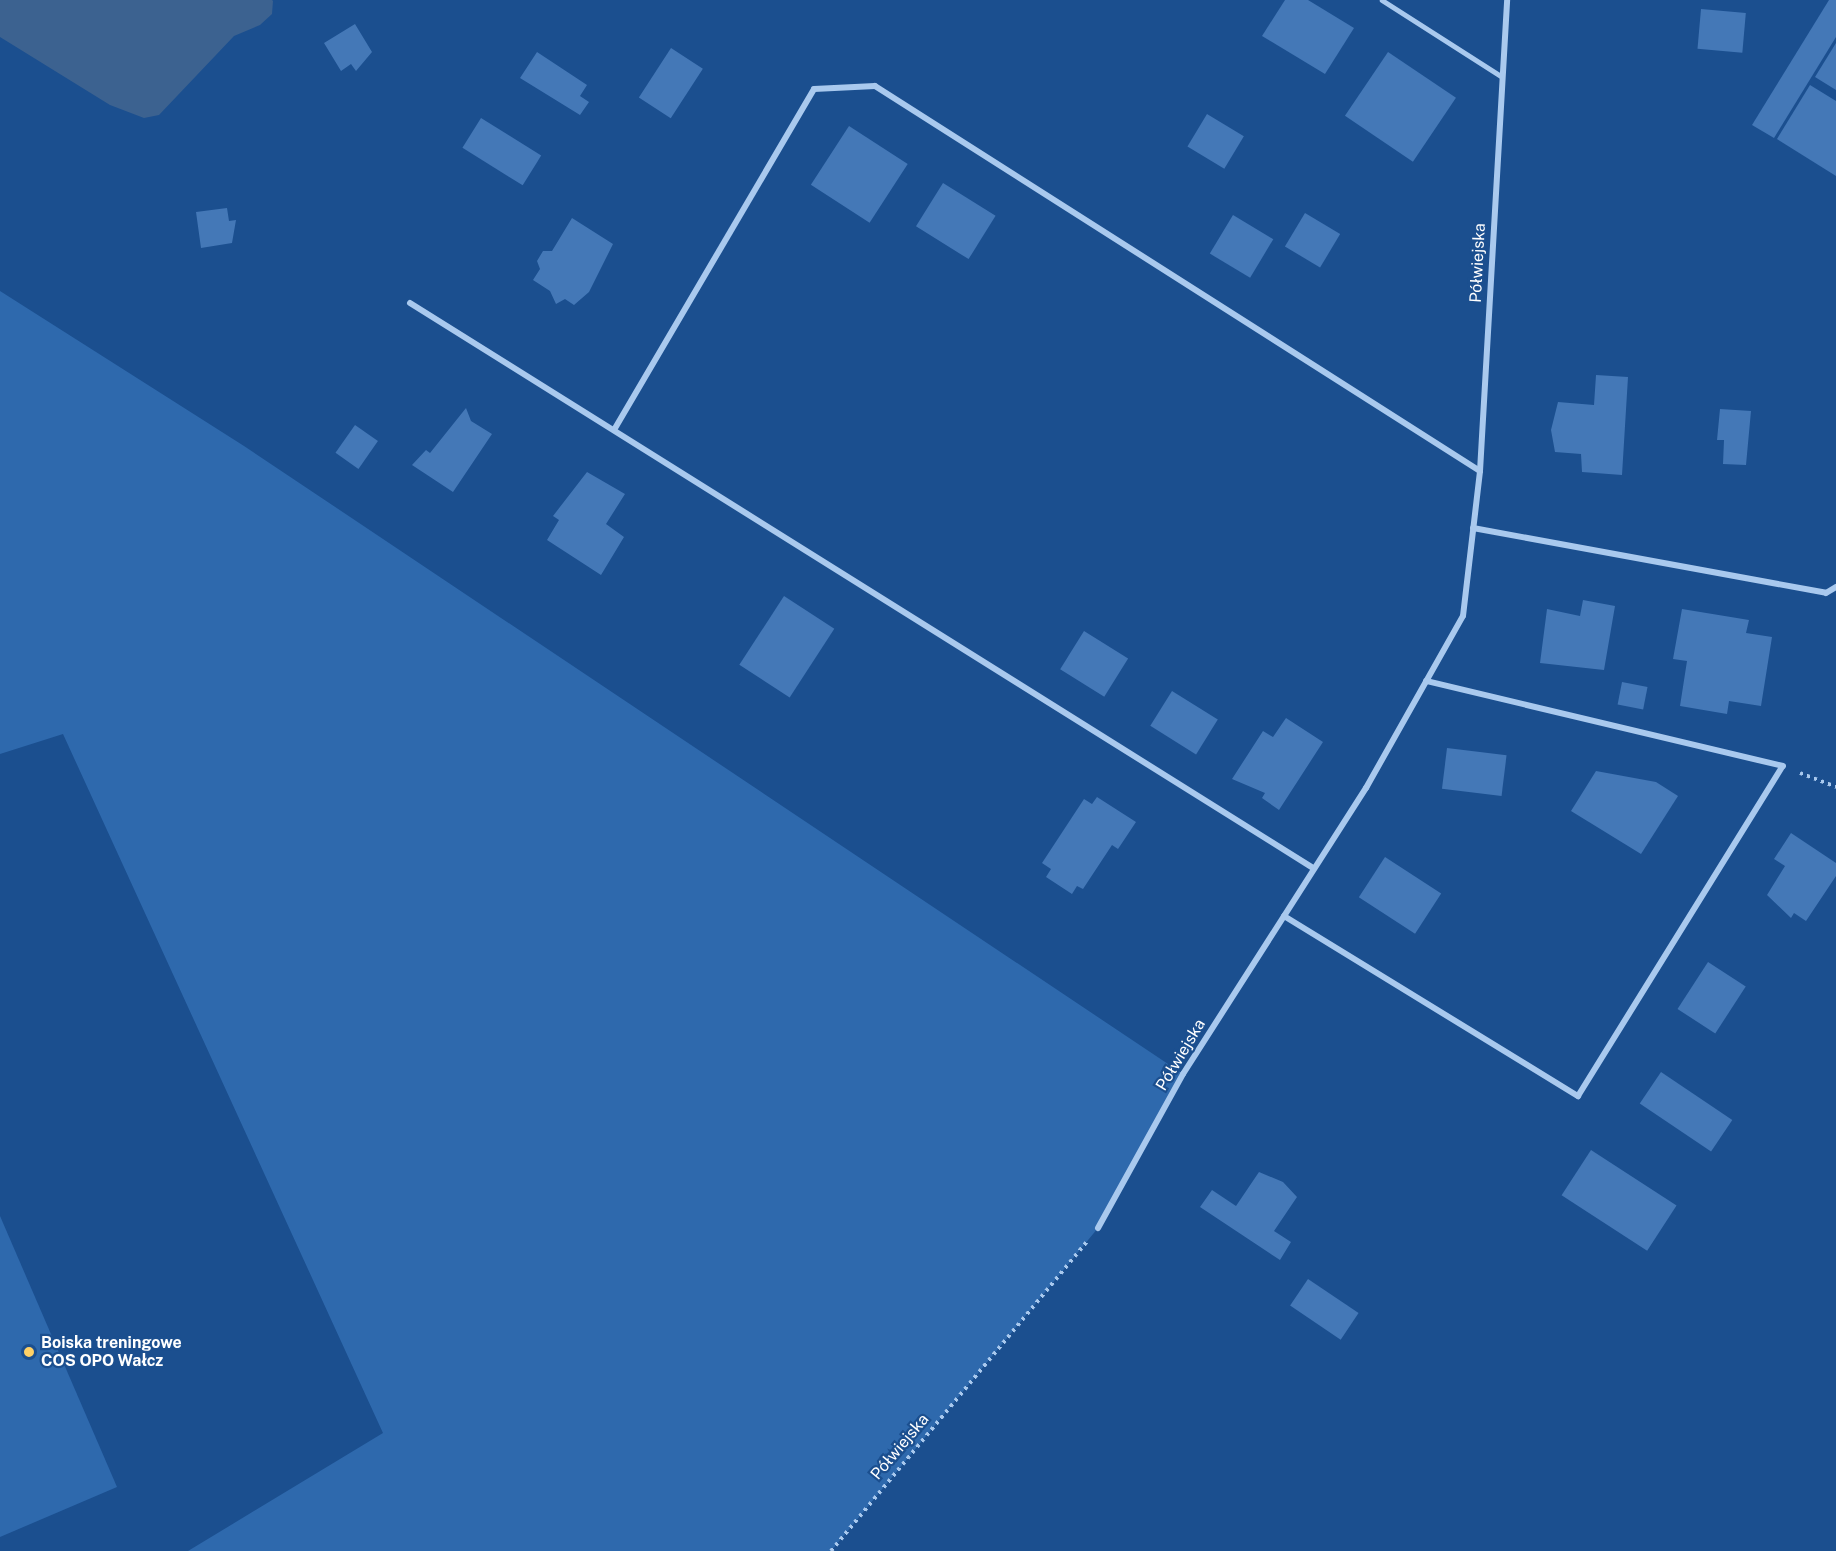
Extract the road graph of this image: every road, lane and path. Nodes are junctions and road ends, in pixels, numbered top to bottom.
1 (1382, 0) edge
2 (1507, 0) edge
3 (1501, 76) junction
4 (410, 303) dead end
5 (614, 430) junction
6 (1480, 471) junction
7 (1473, 528) junction
8 (1836, 586) edge
9 (1426, 681) junction
10 (1783, 766) junction
11 (1836, 787) edge
12 (1313, 868) junction
13 (1284, 916) junction
14 (1098, 1228) joint
15 (831, 1551) edge

1 - 3 lane
2 - 3 street, Półwiejska
3 - 6 street, Półwiejska
4 - 5 street
5 - 6 street
5 - 12 street
6 - 7 street, Półwiejska
7 - 8 street
7 - 9 street, Półwiejska
9 - 10 street
9 - 12 street, Półwiejska
10 - 11 path
10 - 13 street
12 - 13 street, Półwiejska
13 - 14 street, Półwiejska
14 - 15 path, Półwiejska

